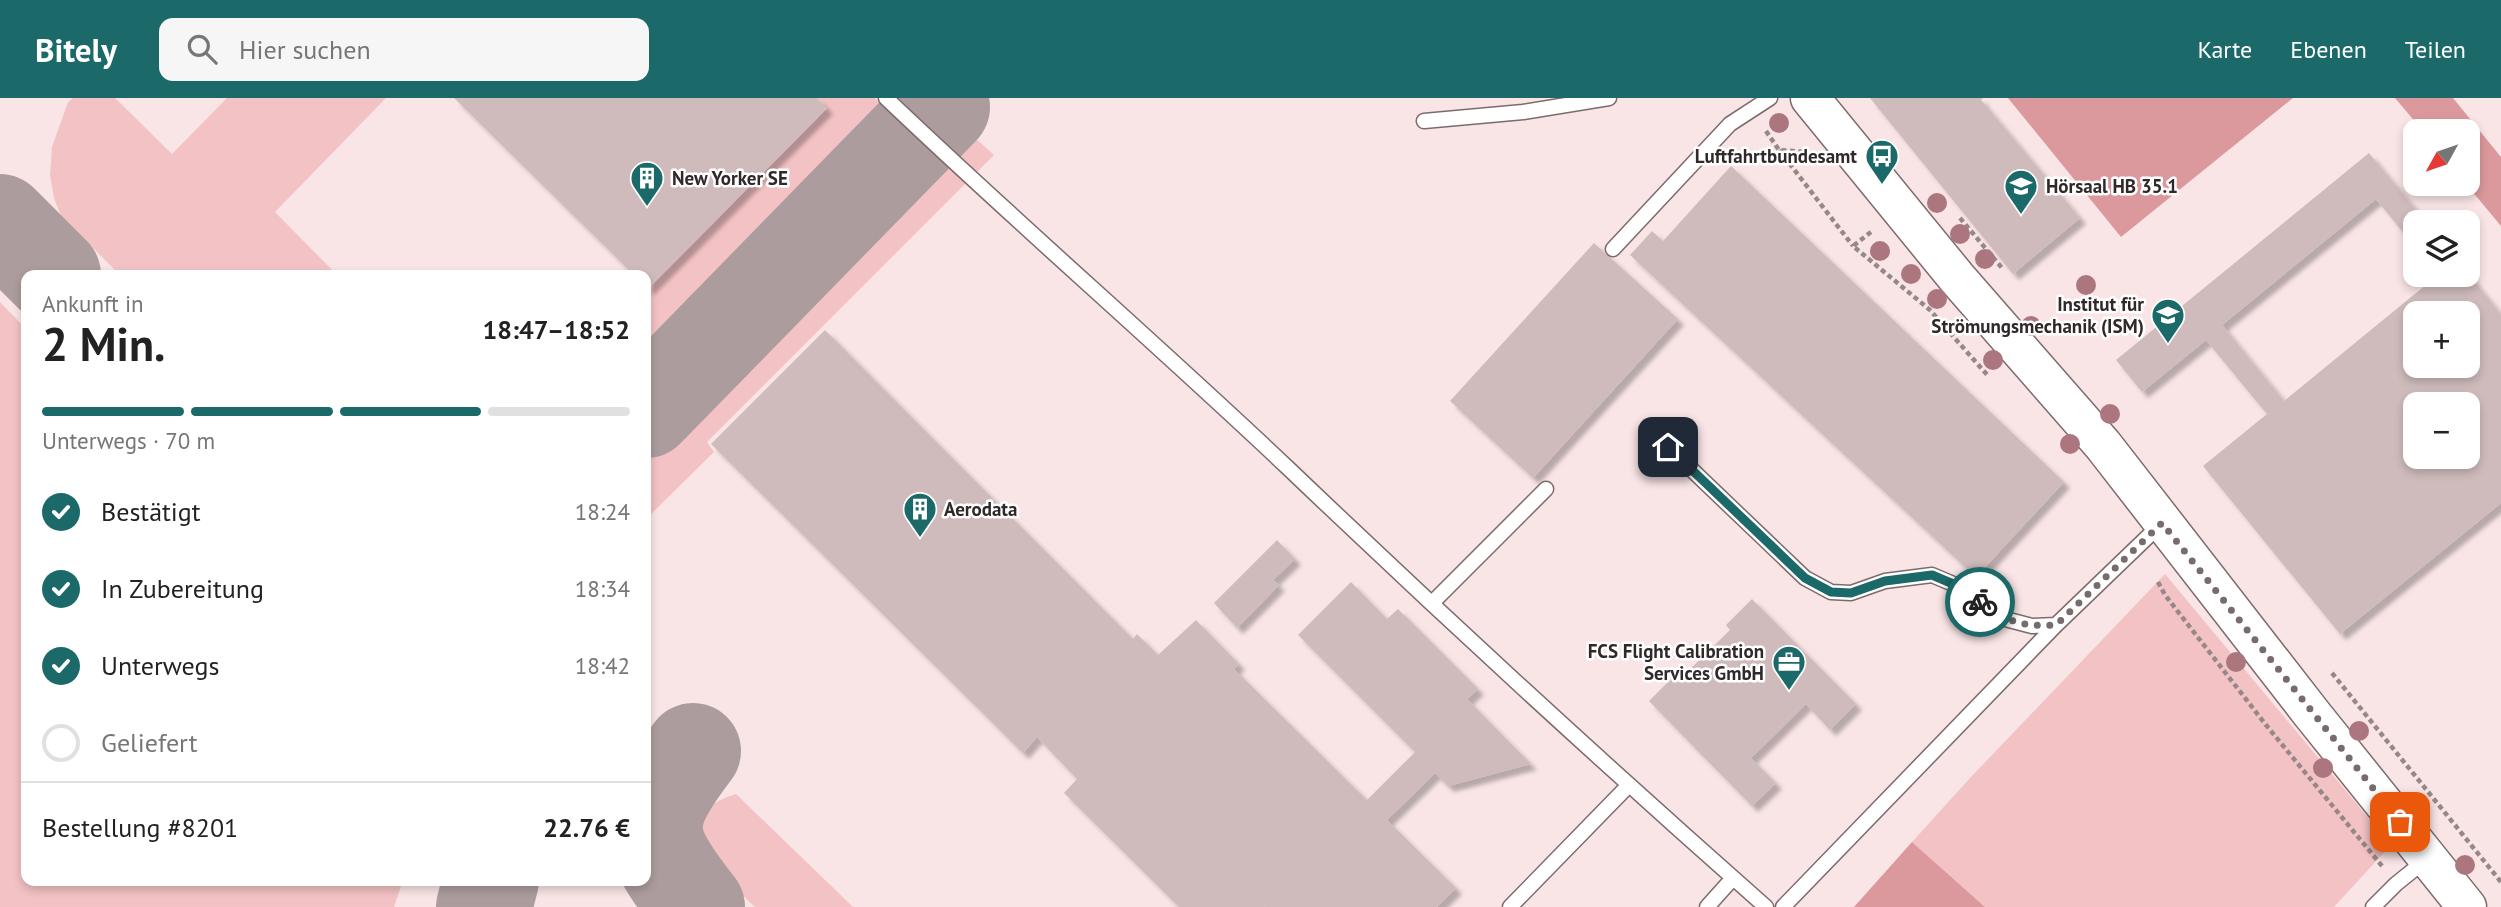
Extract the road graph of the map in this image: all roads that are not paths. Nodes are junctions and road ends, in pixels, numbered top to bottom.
1 (886, 98) edge
2 (1609, 98) edge
3 (1770, 98) edge
4 (1810, 98) edge
5 (1424, 121) dead end
6 (1613, 249) dead end
7 (1668, 447) dead end
8 (1546, 489) dead end
9 (2151, 533) junction
10 (1432, 604) junction
11 (2056, 625) junction
12 (1629, 785) junction
13 (2428, 858) junction
14 (1733, 878) junction
15 (1510, 907) edge
16 (1707, 907) edge
17 (1766, 907) edge
18 (1783, 907) edge
19 (2373, 907) edge
20 (2467, 907) edge

1 - 10 lane
2 - 5 lane
3 - 6 lane
4 - 9 street
7 - 11 lane
8 - 10 lane
9 - 11 lane
9 - 13 street
10 - 12 lane
11 - 18 lane
12 - 14 lane
12 - 15 lane
13 - 19 lane
13 - 20 street
14 - 16 lane
14 - 17 lane

